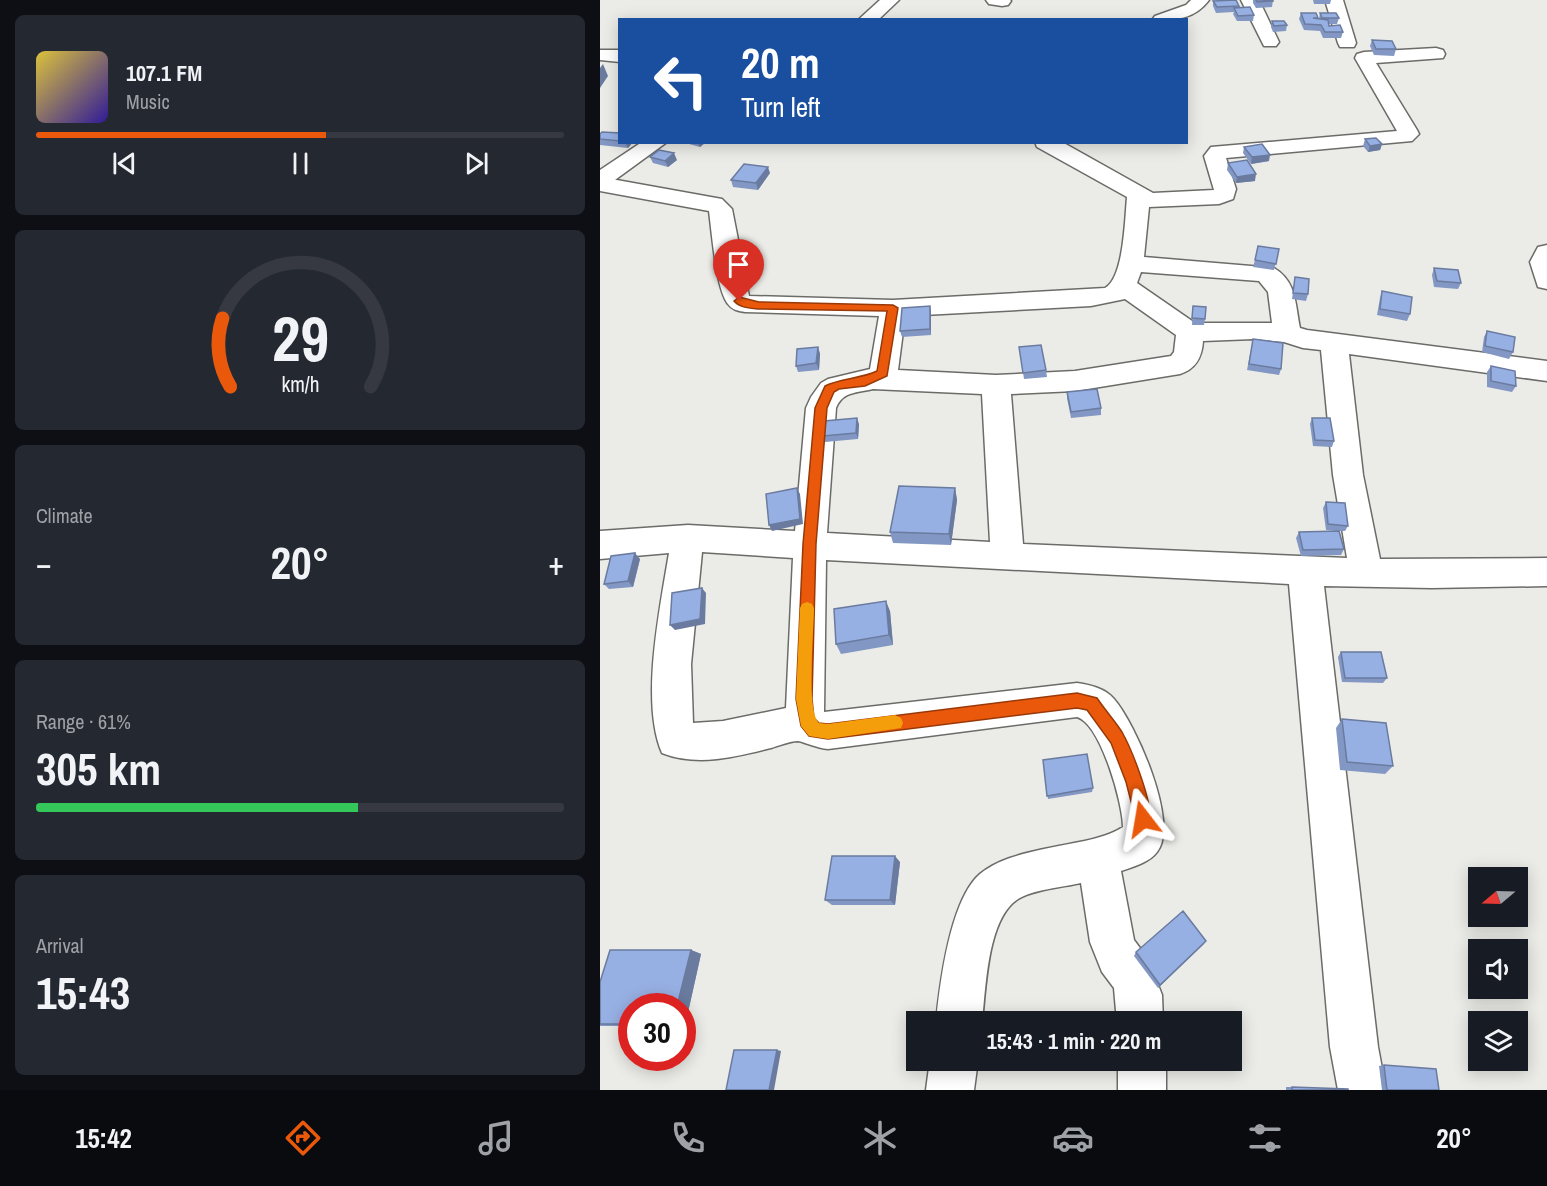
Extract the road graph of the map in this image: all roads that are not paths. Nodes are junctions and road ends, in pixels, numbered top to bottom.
1 (890, 0) edge
2 (995, 0) edge
3 (1200, 0) edge
4 (1250, 0) edge
5 (1334, 0) edge
6 (1002, 1) edge
7 (869, 18) edge
8 (1167, 18) edge
9 (1270, 42) dead end
10 (1347, 42) dead end
11 (1436, 54) dead end
12 (654, 144) edge
13 (1048, 144) edge
14 (600, 182) edge
15 (1138, 196) junction
16 (1547, 252) edge
17 (1127, 275) junction
18 (1547, 281) edge
19 (893, 308) junction
20 (1190, 332) junction
21 (1288, 333) junction
22 (1334, 343) junction
23 (1547, 371) edge
24 (874, 379) junction
25 (996, 385) junction
26 (688, 538) junction
27 (810, 544) junction
28 (600, 545) edge
29 (1007, 557) junction
30 (1305, 570) junction
31 (1547, 572) edge
32 (1366, 573) junction
33 (806, 721) junction
34 (1098, 858) junction
35 (960, 1011) edge
36 (1140, 1011) edge
37 (953, 1071) edge
38 (1142, 1071) edge
39 (950, 1090) edge
40 (1142, 1090) edge
41 (1362, 1090) edge

1 - 7 street
2 - 6 street
3 - 8 street
4 - 9 street
5 - 10 street
11 - 15 street
12 - 14 street
13 - 15 street
14 - 19 street
15 - 17 street
16 - 18 street
17 - 19 street
17 - 20 street
17 - 21 street
19 - 24 street
20 - 21 street
20 - 25 street
21 - 22 street
22 - 23 street
22 - 32 street
24 - 25 street
24 - 27 street
25 - 29 street
26 - 27 street
26 - 28 street
26 - 33 street
27 - 29 street
27 - 33 street
29 - 30 street
30 - 32 street
30 - 41 street
31 - 32 street
33 - 34 street
34 - 35 street
34 - 36 street
37 - 39 street
38 - 40 street

